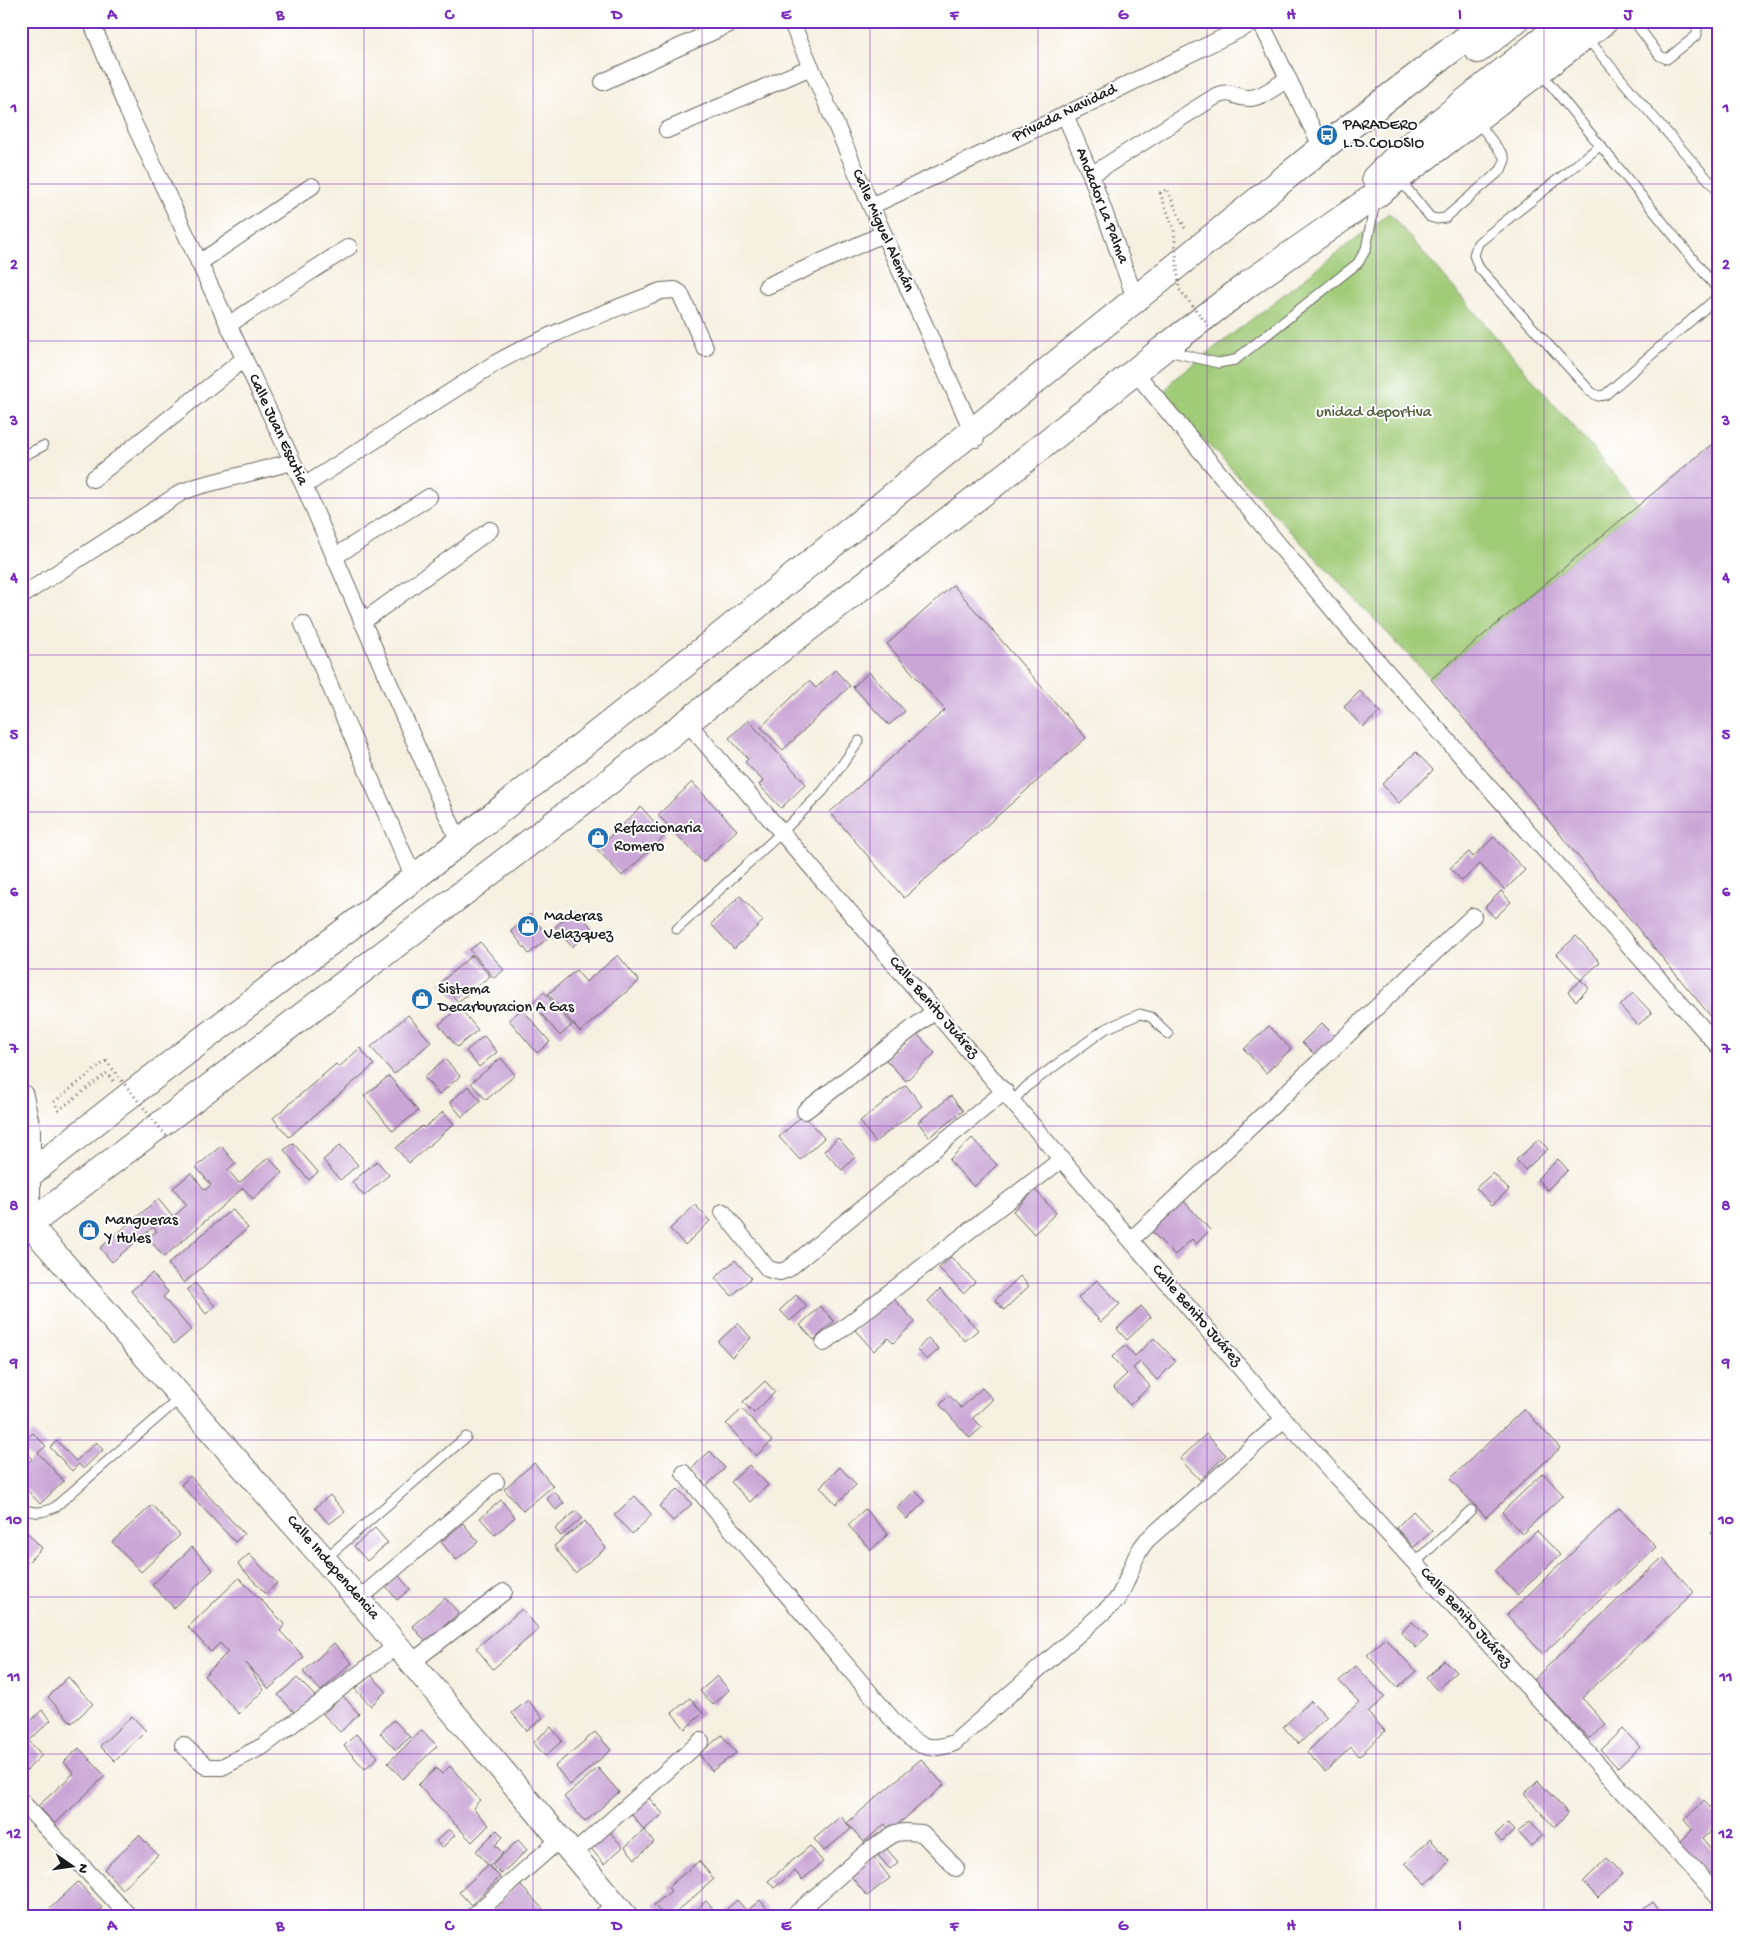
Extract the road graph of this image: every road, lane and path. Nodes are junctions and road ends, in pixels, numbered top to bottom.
1 (90, 21) edge
2 (736, 21) edge
3 (791, 21) edge
4 (1258, 21) edge
5 (1489, 21) edge
6 (1515, 21) edge
7 (1634, 21) edge
8 (1695, 21) edge
9 (1586, 26) edge
10 (811, 67) junction
11 (1539, 70) junction
12 (1288, 79) junction
13 (603, 82) dead end
14 (1065, 115) junction
15 (1476, 119) junction
16 (667, 130) dead end
17 (1601, 145) junction
18 (1322, 148) junction
19 (1091, 175) junction
20 (1399, 178) junction
21 (312, 186) dead end
22 (1719, 192) edge
23 (1376, 195) junction
24 (871, 206) junction
25 (1346, 216) junction
26 (883, 234) junction
27 (350, 246) dead end
28 (1195, 250) junction
29 (199, 264) junction
30 (767, 286) dead end
31 (1719, 291) edge
32 (1719, 296) edge
33 (1136, 298) junction
34 (228, 326) junction
35 (1212, 330) dead end
36 (705, 348) dead end
37 (1163, 349) junction
38 (244, 360) junction
39 (1135, 372) junction
40 (967, 439) junction
41 (43, 446) dead end
42 (21, 456) edge
43 (292, 462) junction
44 (94, 479) dead end
45 (304, 486) junction
46 (429, 497) dead end
47 (490, 530) dead end
48 (334, 557) junction
49 (21, 597) edge
50 (362, 622) junction
51 (303, 624) dead end
52 (687, 722) junction
53 (859, 741) dead end
54 (782, 832) junction
55 (459, 841) junction
56 (414, 878) junction
57 (1473, 916) dead end
58 (677, 929) dead end
59 (935, 1011) junction
60 (1168, 1034) dead end
61 (1719, 1047) edge
62 (21, 1096) edge
63 (1009, 1096) junction
64 (126, 1098) junction
65 (805, 1111) dead end
66 (168, 1138) dead end
67 (1062, 1159) junction
68 (25, 1178) edge
69 (723, 1212) dead end
70 (26, 1227) edge
71 (1130, 1240) junction
72 (824, 1343) dead end
73 (183, 1396) junction
74 (1284, 1419) junction
75 (466, 1437) dead end
76 (684, 1473) dead end
77 (496, 1482) dead end
78 (21, 1507) edge
79 (1471, 1510) dead end
80 (324, 1559) junction
81 (1415, 1563) junction
82 (504, 1592) dead end
83 (359, 1599) junction
84 (405, 1654) junction
85 (702, 1742) dead end
86 (182, 1745) dead end
87 (21, 1801) edge
88 (566, 1847) junction
89 (956, 1868) dead end
90 (1719, 1897) edge
91 (620, 1909) edge
92 (130, 1917) edge
93 (472, 1917) edge
94 (596, 1917) edge
95 (792, 1917) edge

1 - 29 street, Calle Juan Escutia
2 - 13 street
3 - 10 street, Calle Miguel Alemán
4 - 12 street
4 - 14 street, Privada Navidad
5 - 18 main road
6 - 40 main road
7 - 8 lane
9 - 11 main road
9 - 22 lane
9 - 25 main road
10 - 16 street
10 - 24 street, Calle Miguel Alemán
11 - 15 main road
11 - 17 lane
12 - 18 street
12 - 19 street
14 - 19 street, Andador La Palma
14 - 24 street, Privada Navidad
15 - 20 main road
15 - 20 lane
17 - 31 lane
17 - 32 lane
18 - 28 main road
19 - 33 street, Andador La Palma
20 - 23 main road
21 - 29 street
23 - 25 main road
23 - 37 lane
24 - 26 street, Calle Miguel Alemán
25 - 37 main road
26 - 30 street
26 - 40 street, Calle Miguel Alemán
27 - 34 street
28 - 33 main road
28 - 35 path, bridge
29 - 34 street, Calle Juan Escutia
33 - 40 main road
34 - 38 street, Calle Juan Escutia
36 - 45 street
37 - 39 main road
38 - 43 street, Calle Juan Escutia
38 - 44 street
39 - 52 main road
39 - 61 street
40 - 55 main road
41 - 42 lane
43 - 45 street, Calle Juan Escutia
43 - 49 street
45 - 48 street, Calle Juan Escutia
46 - 48 street
47 - 50 street
48 - 50 street, Calle Juan Escutia
50 - 55 street, Calle Juan Escutia
51 - 56 street
52 - 54 street, Calle Benito Juárez
52 - 70 main road
53 - 54 lane
54 - 58 lane
54 - 59 street, Calle Benito Juárez
55 - 56 main road
56 - 64 main road
57 - 71 street
59 - 63 street, Calle Benito Juárez
59 - 65 street
60 - 63 lane
62 - 68 street
63 - 67 street, Calle Benito Juárez
63 - 69 street
64 - 66 path, bridge
64 - 68 main road
67 - 71 street, Calle Benito Juárez
67 - 72 street
68 - 70 street
70 - 73 street, Calle Independencia
71 - 74 street, Calle Benito Juárez
73 - 78 lane
73 - 80 street, Calle Independencia
74 - 76 street
74 - 81 street, Calle Benito Juárez
75 - 80 lane
77 - 83 street
79 - 81 lane
80 - 83 street, Calle Independencia
81 - 90 street, Calle Benito Juárez
82 - 84 street
83 - 84 street, Calle Independencia
84 - 86 street
84 - 88 street, Calle Independencia
85 - 88 street
87 - 92 street
88 - 91 street, Calle Independencia
88 - 93 street
89 - 95 street
91 - 94 lane

